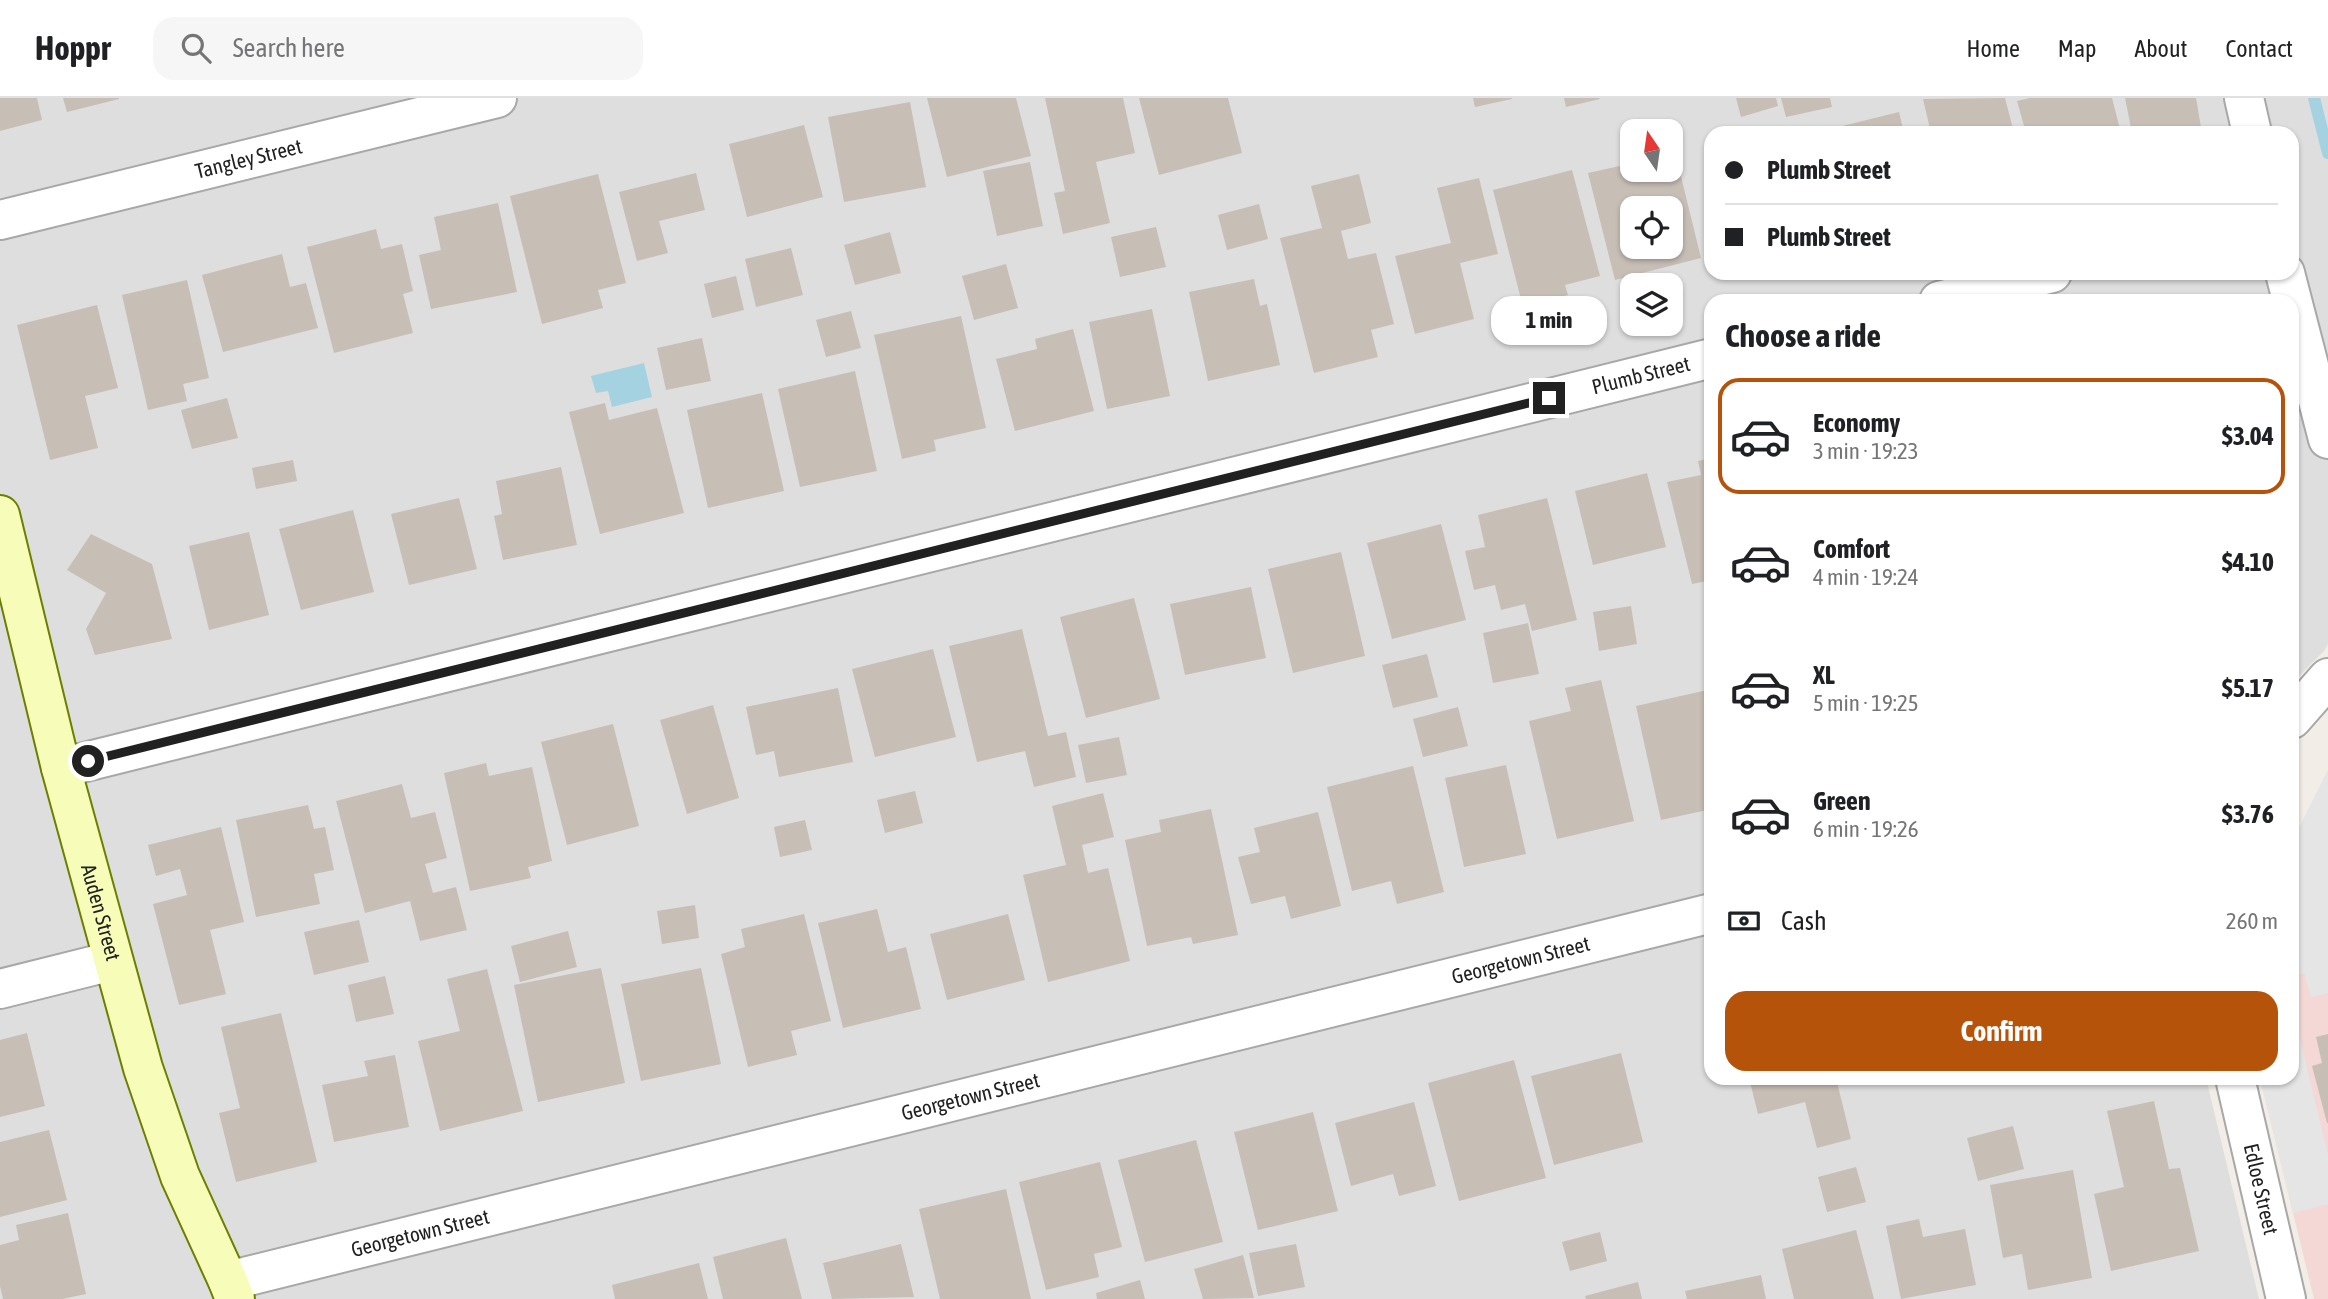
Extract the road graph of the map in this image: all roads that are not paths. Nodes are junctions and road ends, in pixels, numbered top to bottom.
1 (497, 98) edge
2 (2244, 98) edge
3 (2250, 126) edge
4 (0, 220) edge
5 (2024, 280) edge
6 (1967, 294) edge
7 (2299, 327) edge
8 (1704, 360) edge
9 (2328, 439) edge
10 (0, 515) edge
11 (2328, 678) edge
12 (2299, 711) edge
13 (61, 768) junction
14 (1704, 916) edge
15 (112, 961) junction
16 (0, 989) edge
17 (2237, 1085) edge
18 (232, 1290) edge
19 (2286, 1299) edge

1 - 4 street, Tangley Street
2 - 3 street
5 - 6 street
7 - 9 street
8 - 13 street, Plumb Street
10 - 13 street, Auden Street
11 - 12 street
13 - 15 street, Auden Street
14 - 18 street, Georgetown Street
15 - 16 street
15 - 18 street, Auden Street
17 - 19 street, Edloe Street

